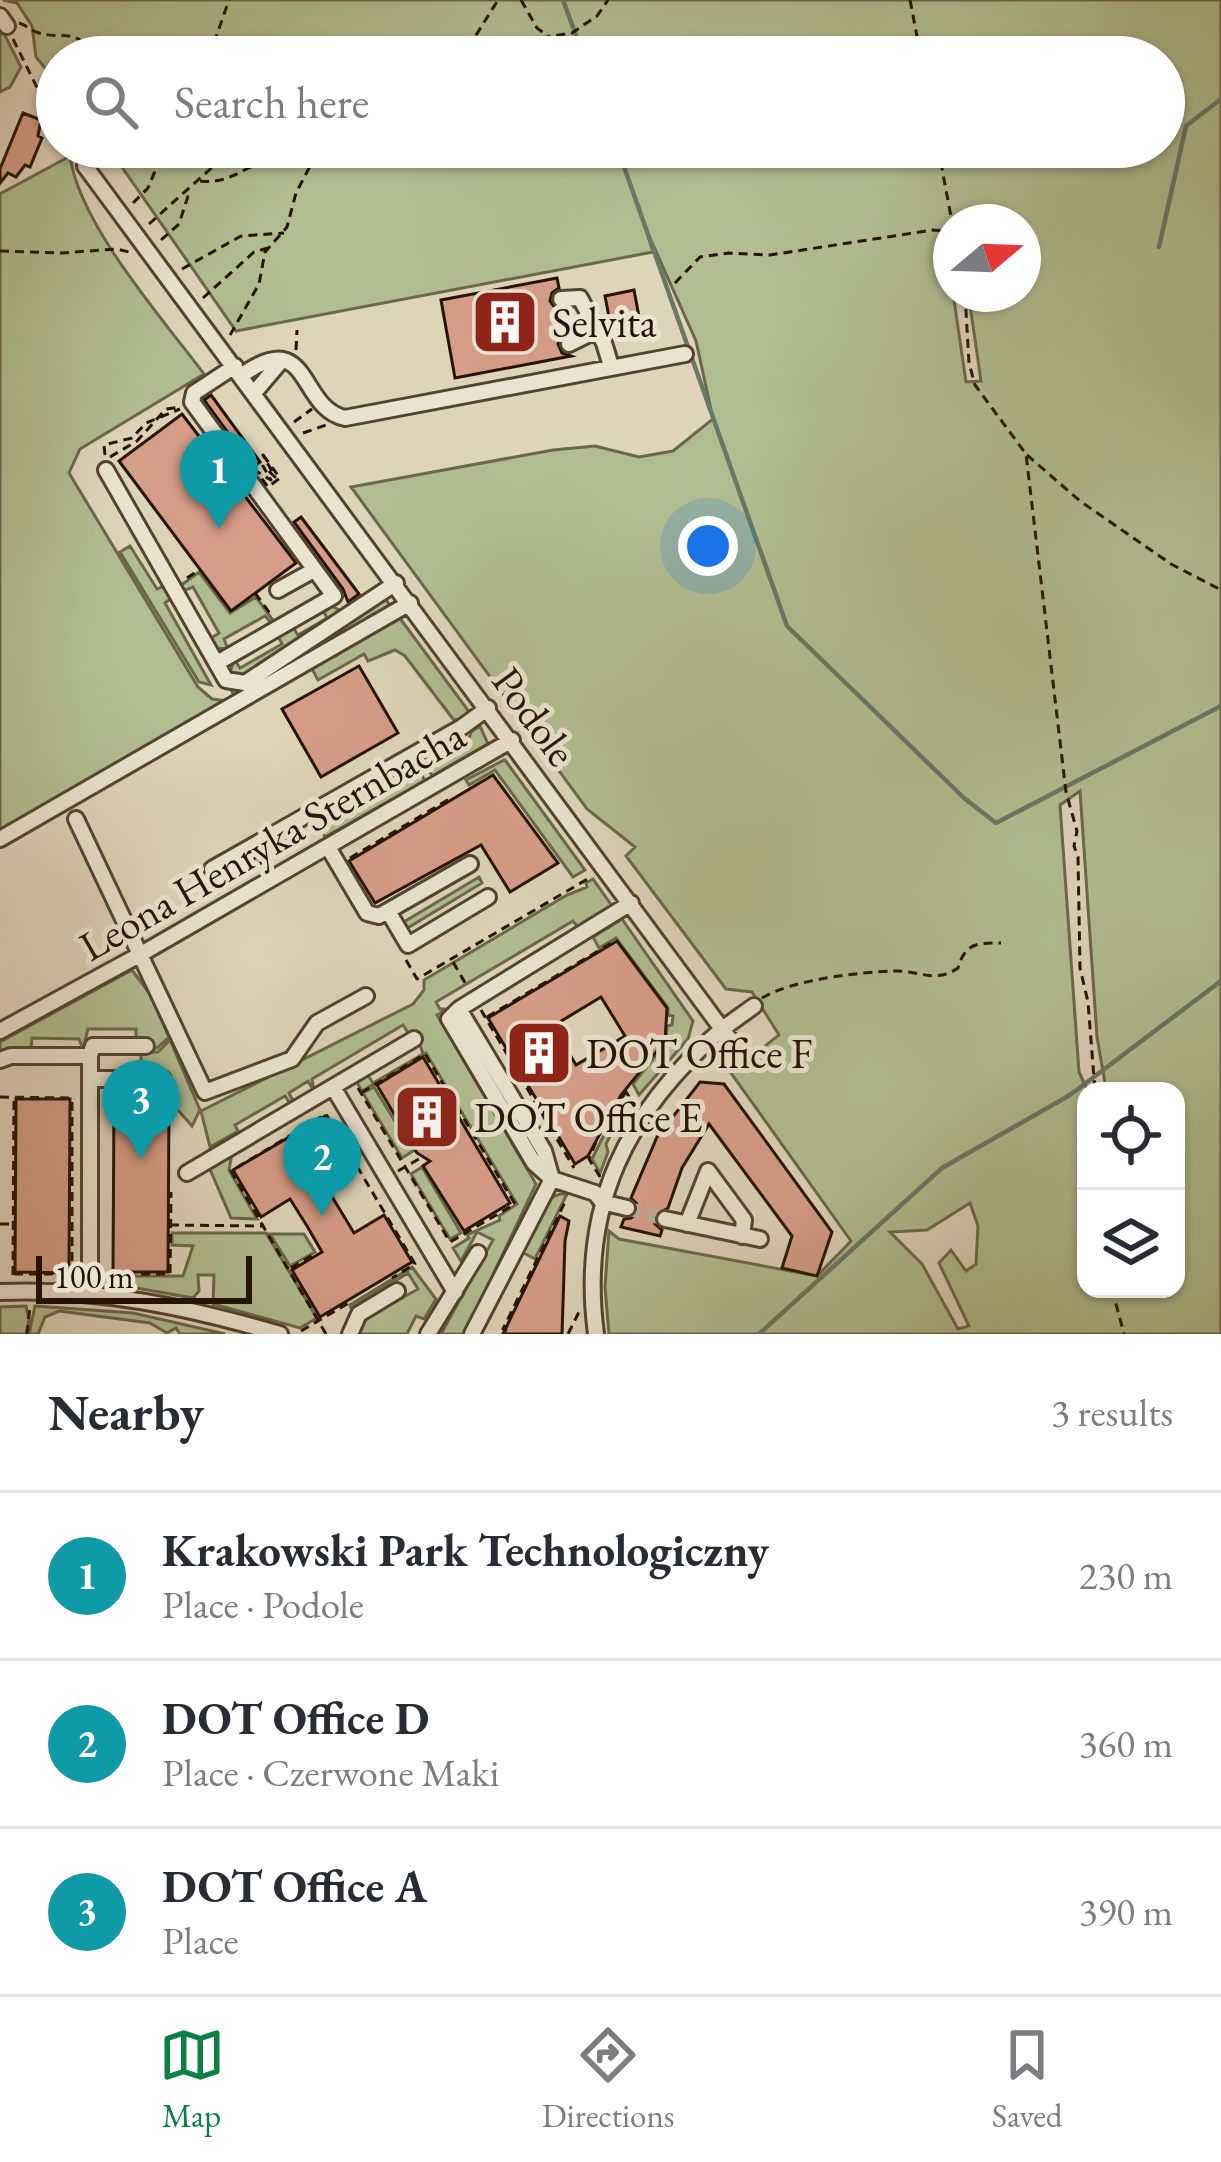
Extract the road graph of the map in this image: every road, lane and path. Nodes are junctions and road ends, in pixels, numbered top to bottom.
1 (230, 0) edge
2 (498, 0) edge
3 (521, 0) edge
4 (608, 0) edge
5 (910, 0) edge
6 (3, 21) edge
7 (72, 36) edge
8 (216, 36) edge
9 (476, 36) edge
10 (548, 36) joint
11 (917, 36) edge
12 (36, 86) edge
13 (86, 168) edge
14 (156, 168) edge
15 (213, 168) edge
16 (250, 168) edge
17 (309, 168) edge
18 (942, 168) edge
19 (200, 181) junction
20 (189, 191) junction
21 (133, 203) dead end
22 (949, 204) edge
23 (149, 224) dead end
24 (933, 230) edge
25 (284, 233) junction
26 (161, 240) dead end
27 (269, 247) junction
28 (0, 250) edge
29 (134, 254) dead end
30 (182, 269) dead end
31 (675, 283) dead end
32 (203, 298) dead end
33 (561, 299) dead end
34 (966, 312) edge
35 (597, 330) junction
36 (306, 334) dead end
37 (230, 335) dead end
38 (569, 344) dead end
39 (685, 354) dead end
40 (286, 361) junction
41 (611, 366) junction
42 (238, 371) junction
43 (254, 393) junction
44 (187, 405) junction
45 (160, 419) junction
46 (295, 422) dead end
47 (323, 426) dead end
48 (310, 428) junction
49 (302, 433) dead end
50 (1026, 454) junction
51 (108, 464) junction
52 (280, 478) joint
53 (200, 569) dead end
54 (314, 570) junction
55 (396, 583) junction
56 (173, 588) junction
57 (278, 590) dead end
58 (1221, 590) edge
59 (255, 593) dead end
60 (410, 603) junction
61 (280, 627) junction
62 (217, 663) junction
63 (488, 708) junction
64 (512, 740) junction
65 (451, 798) dead end
66 (76, 819) dead end
67 (0, 838) edge
68 (328, 847) junction
69 (347, 860) dead end
70 (470, 864) dead end
71 (212, 869) dead end
72 (593, 876) dead end
73 (488, 897) dead end
74 (632, 903) junction
75 (388, 911) junction
76 (615, 940) dead end
77 (1001, 943) dead end
78 (141, 954) junction
79 (366, 996) dead end
80 (475, 1000) junction
81 (754, 1006) joint
82 (459, 1009) junction
83 (485, 1018) junction
84 (470, 1027) junction
85 (722, 1029) junction
86 (0, 1031) edge
87 (414, 1039) dead end
88 (146, 1046) dead end
89 (740, 1053) dead end
90 (90, 1056) junction
91 (0, 1060) edge
92 (351, 1077) junction
93 (163, 1079) dead end
94 (1094, 1082) edge
95 (333, 1087) junction
96 (82, 1088) junction
97 (361, 1093) junction
98 (0, 1097) edge
99 (14, 1097) junction
100 (635, 1106) dead end
101 (424, 1156) dead end
102 (405, 1167) junction
103 (574, 1168) dead end
104 (187, 1173) dead end
105 (600, 1178) dead end
106 (552, 1179) junction
107 (171, 1192) dead end
108 (568, 1196) dead end
109 (602, 1202) junction
110 (627, 1208) tunnel mouth
111 (665, 1219) tunnel mouth
112 (0, 1224) edge
113 (14, 1224) junction
114 (687, 1224) junction
115 (169, 1226) junction
116 (264, 1226) junction
117 (742, 1236) junction
118 (760, 1239) dead end
119 (316, 1252) dead end
120 (478, 1253) dead end
121 (290, 1269) junction
122 (13, 1274) junction
123 (111, 1274) dead end
124 (377, 1286) dead end
125 (6, 1287) edge
126 (397, 1291) dead end
127 (455, 1292) junction
128 (90, 1293) junction
129 (358, 1298) dead end
130 (1114, 1298) edge
131 (30, 1302) dead end
132 (583, 1305) dead end
133 (320, 1319) junction
134 (301, 1331) dead end
135 (507, 1331) edge
136 (27, 1334) edge
137 (280, 1334) edge
138 (326, 1334) edge
139 (350, 1334) edge
140 (428, 1334) edge
141 (472, 1334) edge
142 (568, 1334) edge
143 (596, 1334) edge
144 (1124, 1334) edge

1 - 8 path
2 - 9 path
3 - 10 path
4 - 10 path
5 - 11 path
6 - 7 path
6 - 12 path
13 - 42 street, Podole
14 - 21 path
15 - 19 path
16 - 19 path
17 - 25 path
18 - 22 path
19 - 20 path
20 - 23 path
20 - 26 path
24 - 31 path
25 - 27 path
25 - 30 path
27 - 32 path
27 - 37 path
28 - 29 path
33 - 35 street
34 - 50 path
35 - 38 street
35 - 41 street
36 - 40 path
39 - 41 street
40 - 41 street
40 - 42 street
40 - 43 street
42 - 43 street, Podole
42 - 44 street
43 - 55 street, Podole
44 - 45 path
44 - 54 street
45 - 51 path
45 - 51 path
46 - 48 path
47 - 48 path
48 - 49 path
50 - 58 path
50 - 94 path
51 - 56 street
52 - 52 path
53 - 56 path
54 - 57 street
54 - 61 street
55 - 60 street, Podole
55 - 62 street
56 - 62 street
59 - 61 path
60 - 63 street, Podole
60 - 67 street
61 - 62 street
63 - 64 street, Podole
63 - 71 street
64 - 68 street, Leona Henryka Sternbacha
64 - 74 street, Podole
65 - 69 path
66 - 78 street
68 - 75 street
68 - 78 street, Leona Henryka Sternbacha
70 - 75 street
72 - 80 path
73 - 75 street
74 - 80 street
74 - 85 street, Podole
76 - 83 path
77 - 81 path
78 - 79 street
78 - 86 street, Leona Henryka Sternbacha
80 - 82 street
80 - 83 path
81 - 85 street
82 - 84 street
82 - 106 street
83 - 84 path
83 - 103 path
84 - 106 street
85 - 89 street, Podole
85 - 109 street
87 - 92 street
88 - 90 street
90 - 91 street
90 - 96 street
92 - 95 street
92 - 97 path
93 - 96 street
95 - 104 street
95 - 127 street
96 - 99 path
96 - 122 path
96 - 128 street
97 - 102 path
97 - 102 path
98 - 99 path
99 - 113 path
100 - 105 path
101 - 102 path
106 - 109 street
106 - 141 street
107 - 115 path
108 - 135 path
109 - 110 street
109 - 143 street
111 - 114 street
112 - 113 path
113 - 122 path
114 - 117 street
114 - 117 street
115 - 116 path
115 - 123 path
116 - 121 path
116 - 124 path
117 - 118 street
119 - 121 path
120 - 127 street
121 - 133 path
122 - 125 path
125 - 128 street
126 - 139 street
127 - 140 street
128 - 137 street
129 - 133 path
130 - 144 path
131 - 136 path
132 - 142 path
133 - 134 path
133 - 138 path

